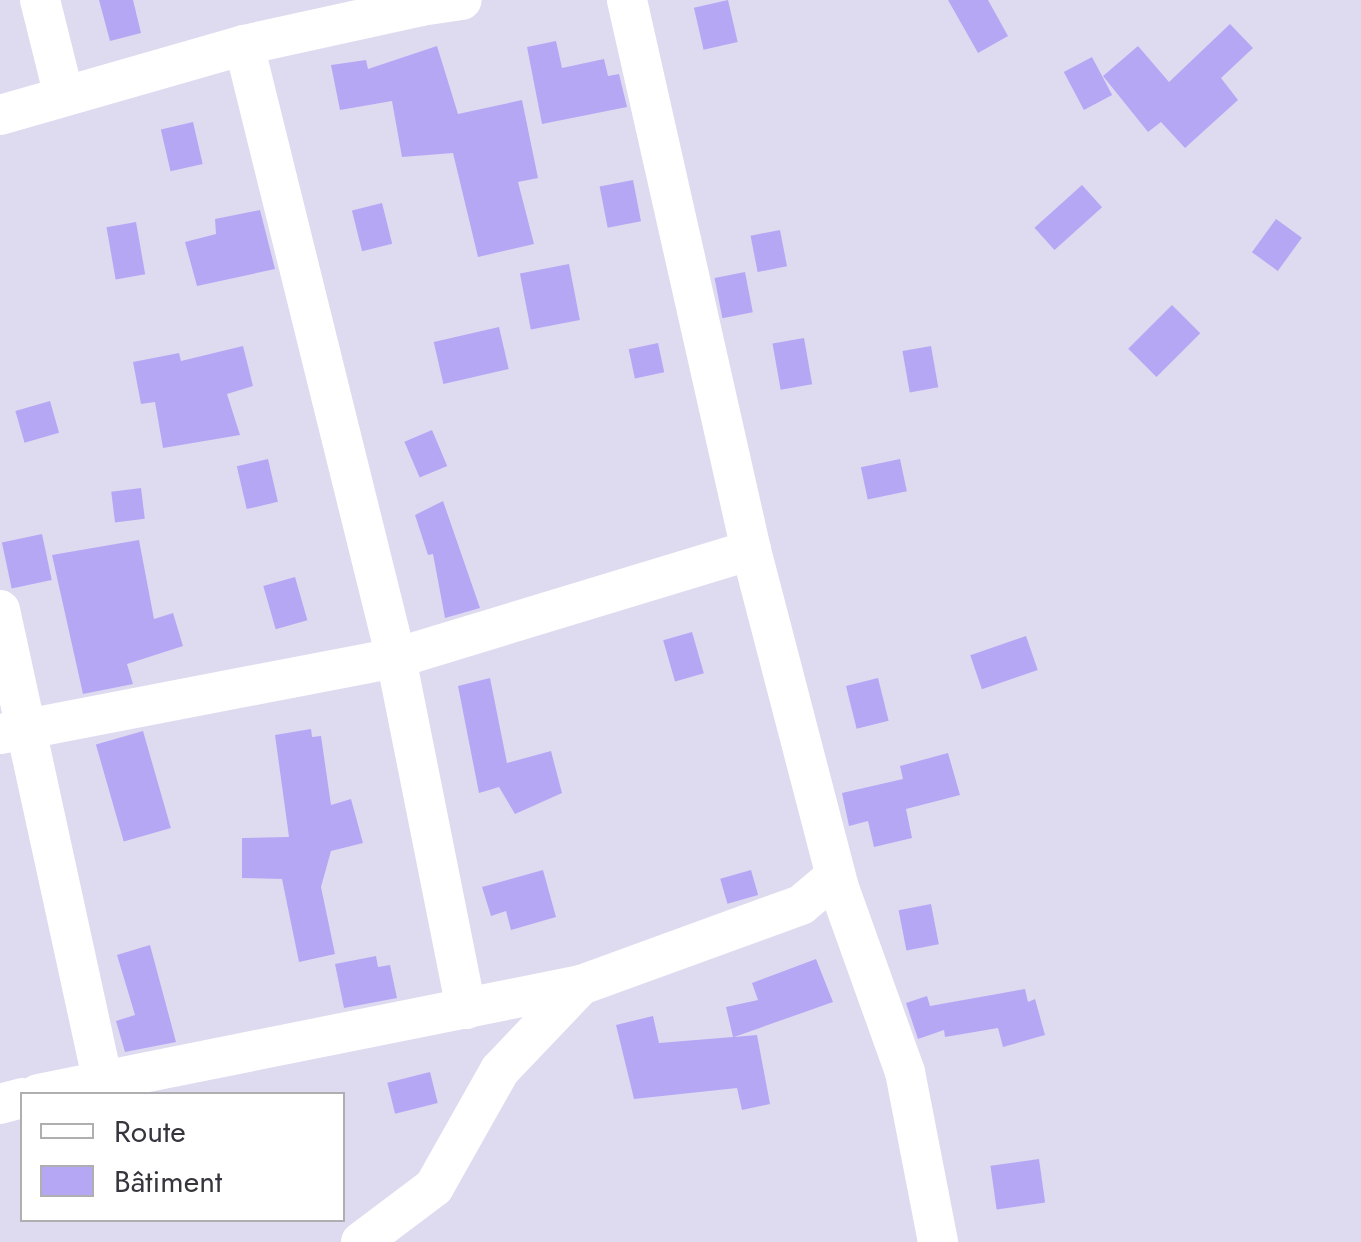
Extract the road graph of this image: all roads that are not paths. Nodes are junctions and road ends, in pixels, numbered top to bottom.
1 (40, 0) edge
2 (462, 0) edge
3 (626, 0) edge
4 (421, 3) edge
5 (244, 45) junction
6 (64, 96) junction
7 (0, 115) edge
8 (750, 550) junction
9 (0, 610) edge
10 (396, 658) junction
11 (15, 731) edge
12 (838, 885) junction
13 (581, 985) junction
14 (466, 1009) junction
15 (102, 1079) junction
16 (47, 1092) edge
17 (361, 1242) edge
18 (938, 1242) edge

1 - 6 street
2 - 4 street
3 - 8 street
4 - 5 street
5 - 6 street
5 - 10 street
6 - 7 street
8 - 10 street
8 - 12 street
9 - 11 street
10 - 11 street
10 - 14 street
11 - 15 street
12 - 13 street
12 - 18 street
13 - 14 street
13 - 17 street
14 - 15 street
15 - 16 street

